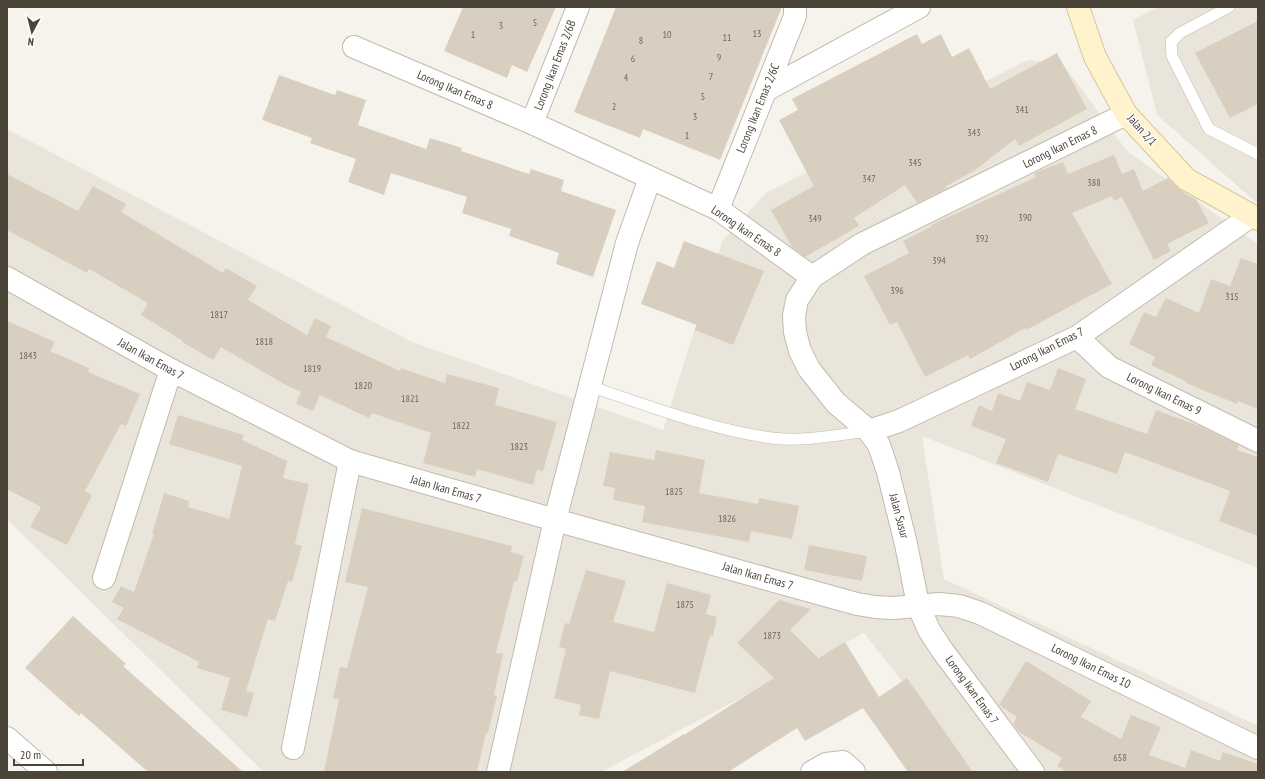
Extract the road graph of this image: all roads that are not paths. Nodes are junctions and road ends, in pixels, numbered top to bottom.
1 (578, 7) edge
2 (795, 7) edge
3 (919, 7) edge
4 (1078, 7) edge
5 (1229, 7) edge
6 (354, 47) dead end
7 (766, 90) junction
8 (1126, 114) junction
9 (532, 123) junction
10 (1258, 154) edge
11 (650, 178) junction
12 (718, 209) junction
13 (1255, 217) edge
14 (812, 276) junction
15 (7, 278) edge
16 (1076, 336) junction
17 (171, 370) junction
18 (589, 386) junction
19 (869, 431) junction
20 (1258, 440) edge
21 (350, 461) junction
22 (555, 520) junction
23 (104, 578) dead end
24 (918, 605) junction
25 (7, 738) edge
26 (293, 748) dead end
27 (1258, 748) edge
28 (848, 767) edge
29 (46, 772) edge
30 (498, 772) edge
31 (812, 772) edge
32 (1033, 772) edge

1 - 9 street, Lorong Ikan Emas 2/6B
2 - 7 street, Lorong Ikan Emas 2/6C
3 - 7 street
4 - 8 street, Jalan 2/1
5 - 10 lane
6 - 9 street, Lorong Ikan Emas 8
7 - 12 street, Lorong Ikan Emas 2/6C
8 - 13 street, Jalan 2/1
8 - 14 street, Lorong Ikan Emas 8
9 - 11 street, Lorong Ikan Emas 8
11 - 12 street, Lorong Ikan Emas 8
11 - 18 street
12 - 14 street, Lorong Ikan Emas 8
13 - 16 street, Lorong Ikan Emas 7
14 - 19 street, Jalan Susur
15 - 17 street, Jalan Ikan Emas 7
16 - 19 street, Lorong Ikan Emas 7
16 - 20 street, Lorong Ikan Emas 9
17 - 21 street, Jalan Ikan Emas 7
17 - 23 street
18 - 19 lane
18 - 22 street
19 - 24 street, Jalan Susur
21 - 22 street, Jalan Ikan Emas 7
21 - 26 street
22 - 24 street, Jalan Ikan Emas 7
22 - 30 street
24 - 27 street, Lorong Ikan Emas 10
24 - 32 street, Lorong Ikan Emas 7
25 - 29 street
28 - 31 street

